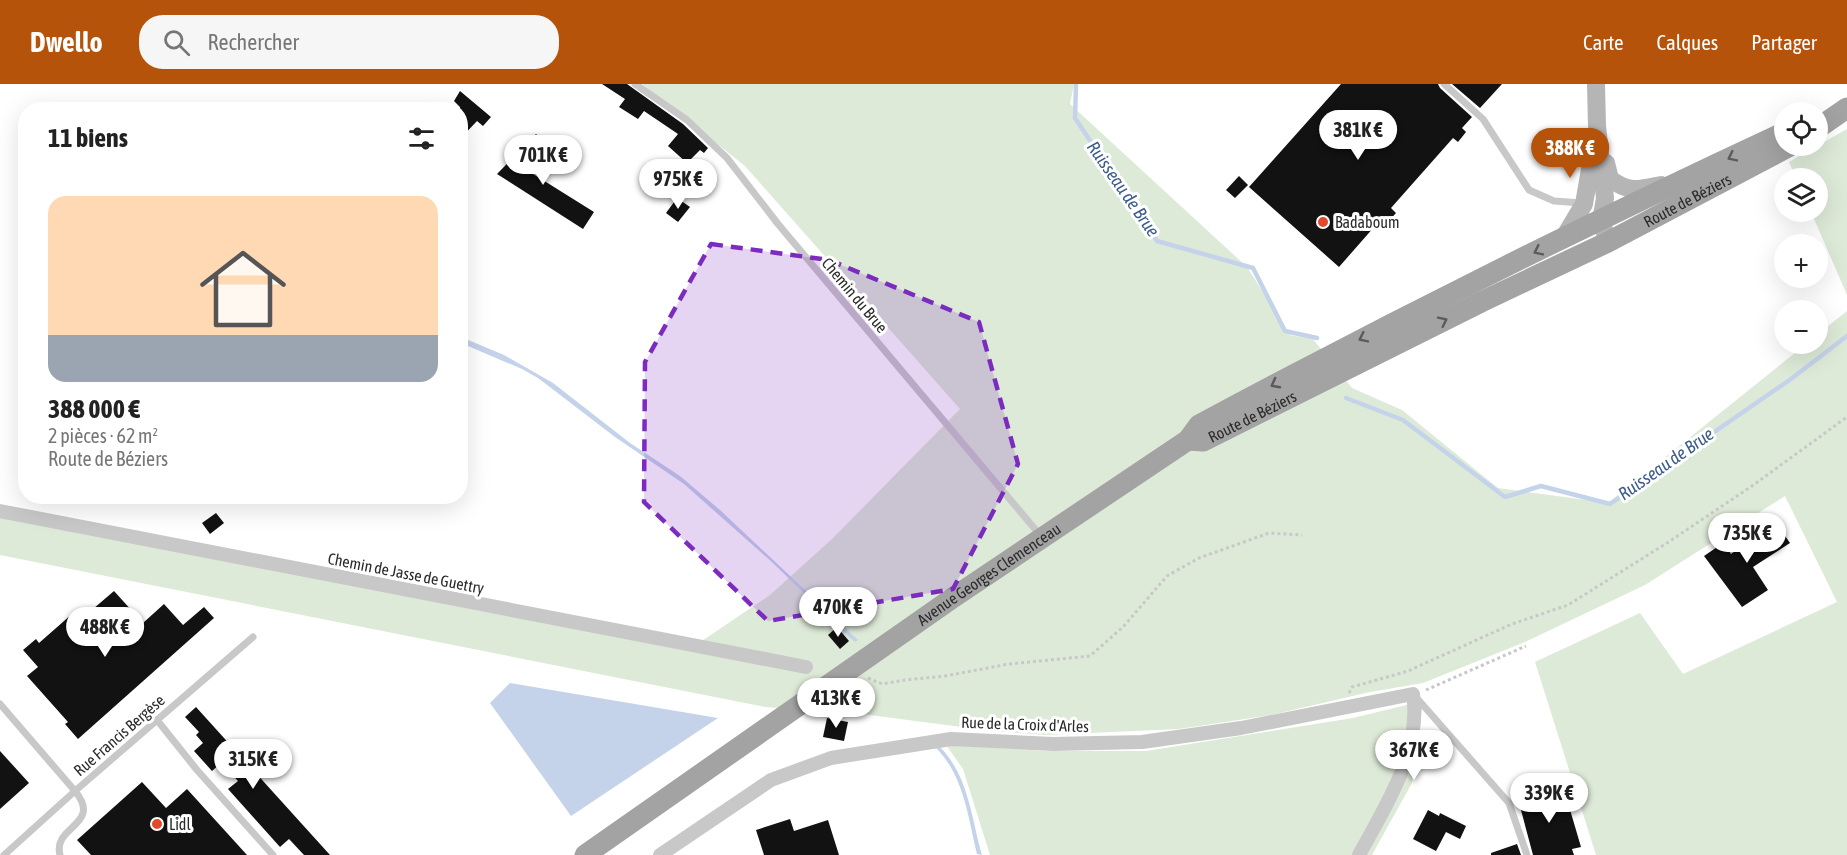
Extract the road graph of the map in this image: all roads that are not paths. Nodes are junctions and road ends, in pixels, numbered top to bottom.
1 (635, 84) edge
2 (1444, 84) edge
3 (1596, 84) edge
4 (1847, 106) edge
5 (1828, 113) edge
6 (1828, 120) edge
7 (1597, 126) junction
8 (1774, 137) edge
9 (1774, 154) edge
10 (1691, 178) junction
11 (1622, 188) junction
12 (1596, 205) junction
13 (1608, 242) junction
14 (1188, 441) junction
15 (0, 511) edge
16 (1041, 537) junction
17 (253, 637) dead end
18 (806, 667) dead end
19 (1413, 694) junction
20 (0, 704) edge
21 (157, 720) junction
22 (75, 791) junction
23 (646, 812) junction
24 (57, 853) edge
25 (3, 855) edge
26 (273, 855) edge
27 (575, 855) edge
28 (585, 855) edge
29 (660, 855) edge
30 (1359, 855) edge
31 (1527, 855) edge

1 - 16 lane, Chemin du Brue
2 - 12 lane
3 - 7 street
4 - 5 main road
4 - 6 main road
7 - 11 street
7 - 12 street
8 -> 10 main road, Route de Béziers
9 - 13 main road, Route de Béziers
10 - 11 street
10 - 12 main road, Route de Béziers
11 - 12 lane
12 - 13 street
12 -> 14 main road, Route de Béziers
14 -> 13 main road, Route de Béziers
14 - 16 main road, Avenue Georges Clemenceau
15 - 18 street, Chemin de Jasse de Guettry
16 - 23 main road, Avenue Georges Clemenceau
17 - 21 lane, Rue Francis Bergèse
19 - 29 street, Rue de la Croix d'Arles
19 - 30 street
19 - 31 lane
20 - 22 lane
21 - 22 lane, Rue Francis Bergèse
21 - 26 lane
22 - 24 lane
22 - 25 lane, Rue Francis Bergèse
23 - 27 main road
23 - 28 main road, Avenue Georges Clemenceau

